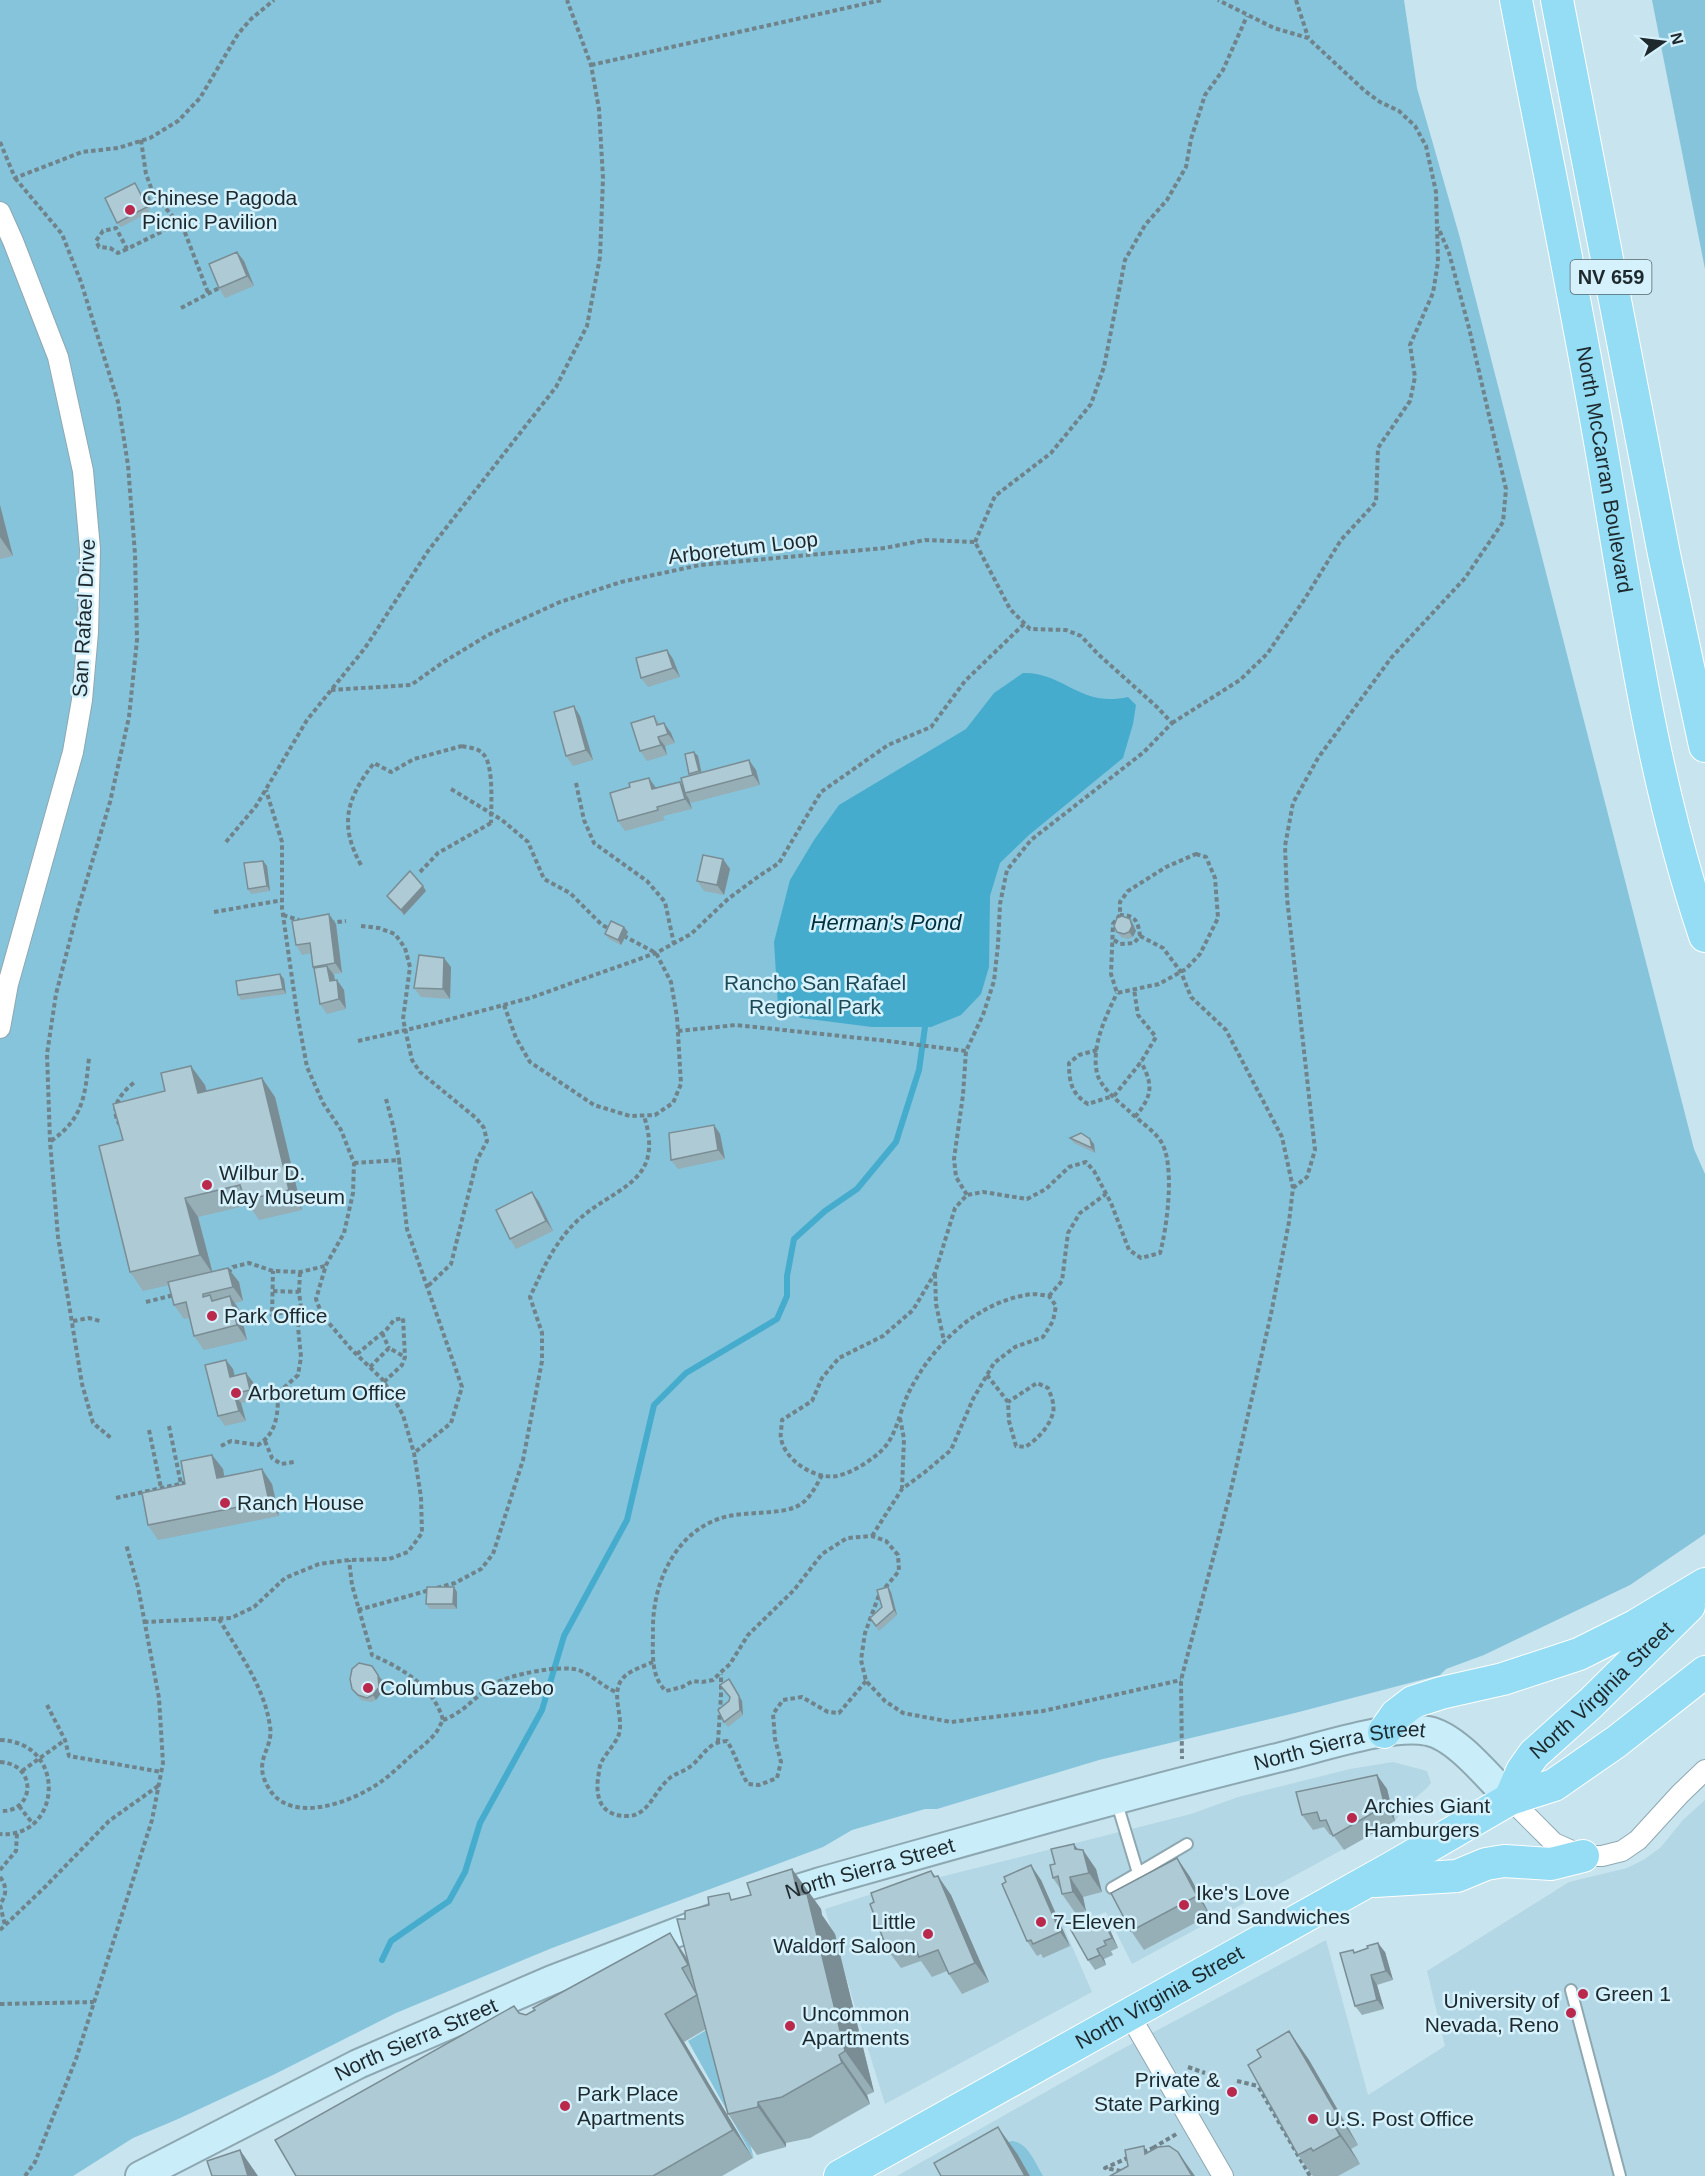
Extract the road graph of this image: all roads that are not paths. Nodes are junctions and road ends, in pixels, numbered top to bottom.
1 (1516, 0) edge
2 (1557, 0) edge
3 (0, 212) edge
4 (1705, 746) edge
5 (1705, 936) edge
6 (4, 983) edge
7 (0, 1028) edge
8 (1705, 1584) edge
9 (1705, 1591) edge
10 (1705, 1672) edge
11 (1384, 1732) junction
12 (1705, 1770) edge
13 (1510, 1799) junction
14 (1116, 1800) junction
15 (1187, 1844) dead end
16 (1583, 1856) junction
17 (1138, 1873) junction
18 (1368, 1881) junction
19 (1112, 1888) dead end
20 (1571, 1990) dead end
21 (1129, 2014) junction
22 (141, 2176) edge
23 (840, 2176) edge
24 (1223, 2176) edge
25 (1620, 2176) edge

1 - 5 main road, North McCarran Boulevard / NV 659
2 - 4 main road, North McCarran Boulevard / NV 659
3 - 6 street, San Rafael Drive
6 - 7 street, San Rafael Drive
8 - 11 main road
9 - 13 main road, North Virginia Street
10 - 13 main road, North Virginia Street
11 - 13 main road, North Sierra Street
11 - 14 main road, North Sierra Street
12 - 16 street
13 - 16 street
13 - 18 main road, North Virginia Street
14 - 17 lane
14 - 22 main road, North Sierra Street
15 - 17 lane
16 - 18 main road
17 - 19 lane
18 - 21 main road, North Virginia Street
20 - 25 lane
21 - 23 main road, North Virginia Street
21 - 24 street

